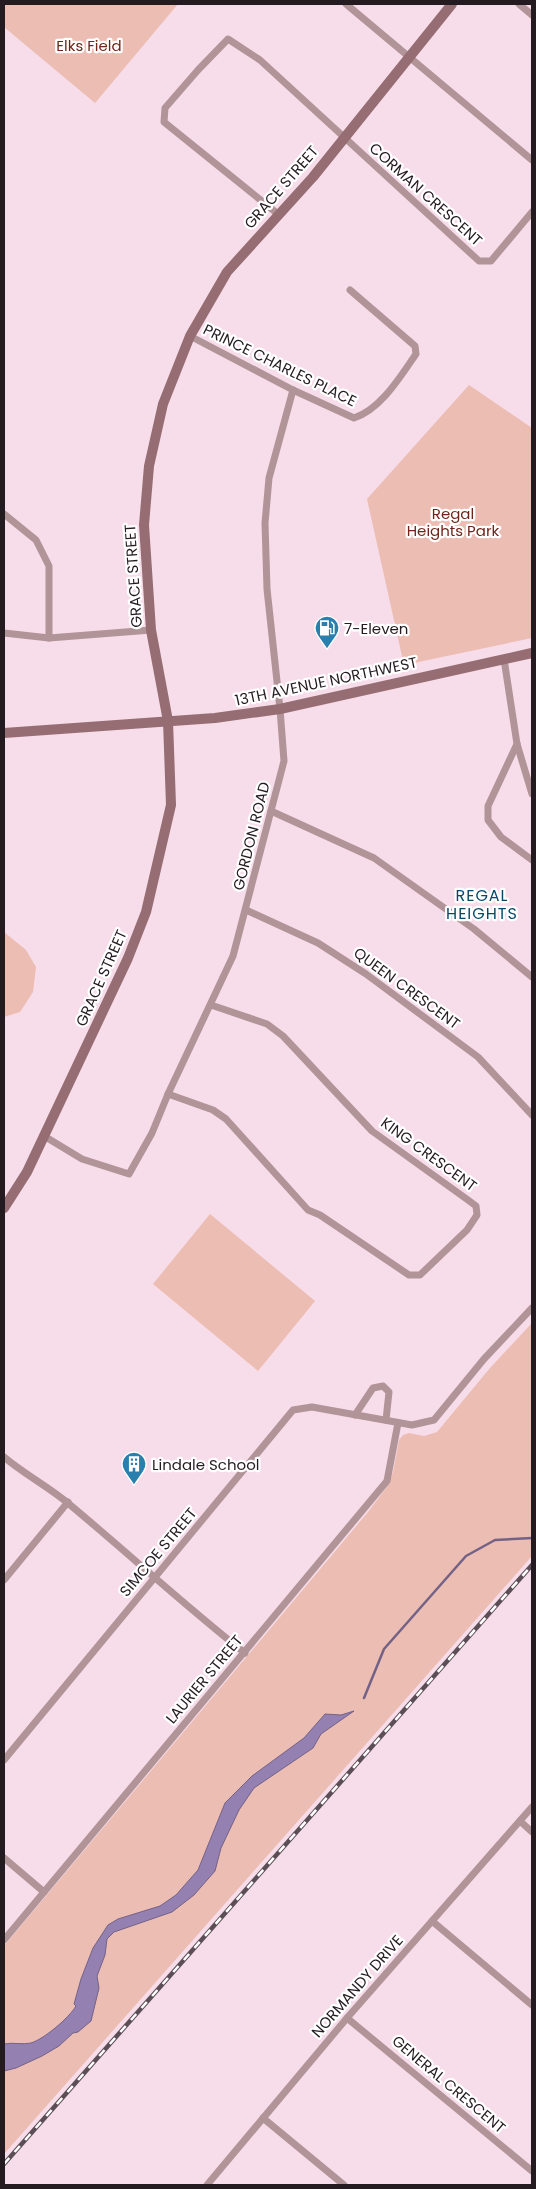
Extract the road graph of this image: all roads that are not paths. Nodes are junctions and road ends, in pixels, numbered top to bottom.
1 (346, 4) edge
2 (452, 4) edge
3 (519, 4) edge
4 (532, 15) edge
5 (409, 57) junction
6 (343, 137) junction
7 (532, 160) edge
8 (532, 212) edge
9 (278, 214) junction
10 (350, 290) dead end
11 (190, 336) junction
12 (293, 390) junction
13 (4, 514) edge
14 (151, 630) junction
15 (4, 633) edge
16 (49, 638) junction
17 (532, 653) edge
18 (504, 659) junction
19 (280, 709) junction
20 (168, 721) junction
21 (4, 733) edge
22 (517, 744) junction
23 (532, 794) edge
24 (271, 811) junction
25 (532, 860) edge
26 (246, 910) junction
27 (532, 977) edge
28 (211, 1005) junction
29 (168, 1094) junction
30 (532, 1115) edge
31 (44, 1136) junction
32 (4, 1208) edge
33 (532, 1308) edge
34 (355, 1415) junction
35 (386, 1420) junction
36 (398, 1422) junction
37 (4, 1457) edge
38 (68, 1502) junction
39 (155, 1577) junction
40 (4, 1580) edge
41 (245, 1652) junction
42 (4, 1760) edge
43 (532, 1807) edge
44 (520, 1821) junction
45 (532, 1832) edge
46 (4, 1858) edge
47 (44, 1892) junction
48 (432, 1921) junction
49 (4, 1940) edge
50 (532, 2005) edge
51 (347, 2018) junction
52 (263, 2118) junction
53 (532, 2171) edge
54 (207, 2185) edge
55 (344, 2185) edge

1 - 5 street
2 - 5 street, GRACE STREET
3 - 4 street
5 - 6 street, GRACE STREET
5 - 7 street
6 - 8 street, CORMAN CRESCENT
6 - 9 street, GRACE STREET
6 - 9 street, CORMAN CRESCENT
9 - 11 street, GRACE STREET
10 - 12 street, PRINCE CHARLES PLACE
11 - 12 street, PRINCE CHARLES PLACE
11 - 14 street, GRACE STREET
12 - 19 street, GORDON ROAD
13 - 16 street
14 - 16 street
14 - 20 street, GRACE STREET
15 - 16 street
17 - 18 street, 13TH AVENUE NORTHWEST
18 - 19 street, 13TH AVENUE NORTHWEST
18 - 22 street
19 - 20 street, 13TH AVENUE NORTHWEST
19 - 24 street, GORDON ROAD
20 - 21 street, 13TH AVENUE NORTHWEST
20 - 31 street, GRACE STREET
22 - 23 street
22 - 25 street
24 - 26 street, GORDON ROAD
24 - 27 street
26 - 28 street, GORDON ROAD
26 - 30 street, QUEEN CRESCENT
28 - 29 street, GORDON ROAD
28 - 29 street, KING CRESCENT
29 - 31 street, GORDON ROAD
31 - 32 street, GRACE STREET
33 - 36 street, SIMCOE STREET
34 - 35 street, SIMCOE STREET
34 - 35 street
34 - 39 street, SIMCOE STREET
35 - 36 street, SIMCOE STREET
36 - 41 street, LAURIER STREET
37 - 38 street
38 - 39 street
38 - 40 street
39 - 41 street
39 - 42 street, SIMCOE STREET
41 - 47 street, LAURIER STREET
43 - 44 street, NORMANDY DRIVE
44 - 45 street
44 - 48 street, NORMANDY DRIVE
46 - 47 street
47 - 49 street, LAURIER STREET
48 - 50 street
48 - 51 street, NORMANDY DRIVE
51 - 52 street, NORMANDY DRIVE
51 - 53 street, GENERAL CRESCENT
52 - 54 street, NORMANDY DRIVE
52 - 55 street

